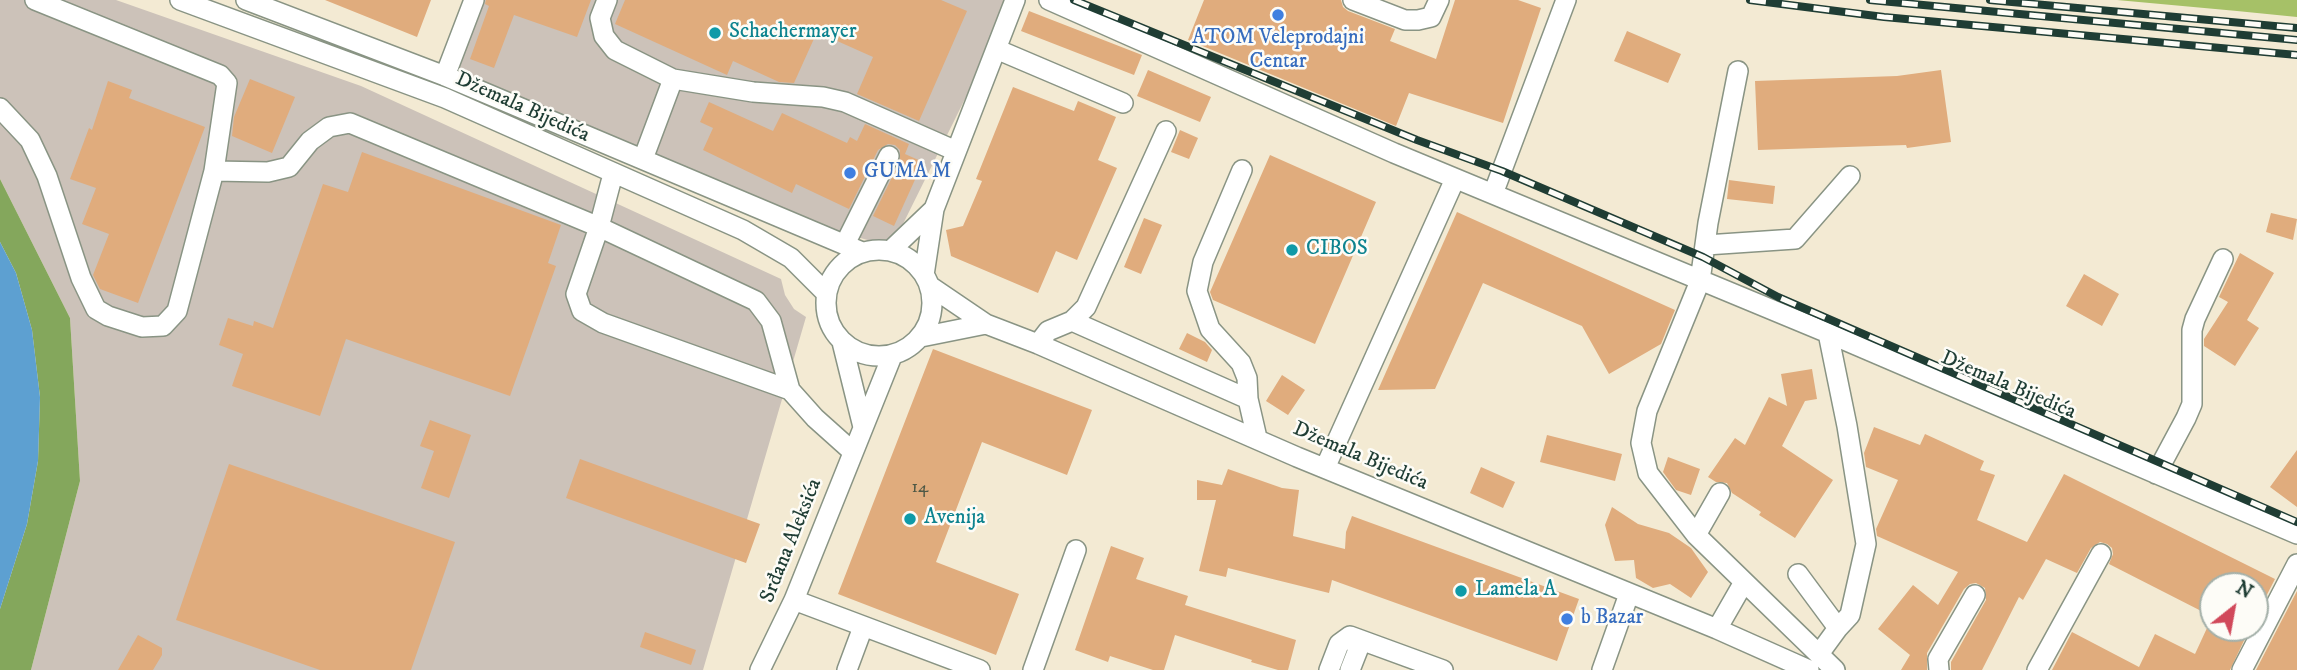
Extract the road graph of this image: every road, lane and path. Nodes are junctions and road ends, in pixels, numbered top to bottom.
1 (35, 0) edge
2 (180, 0) edge
3 (246, 0) edge
4 (474, 0) edge
5 (607, 0) edge
6 (1015, 0) edge
7 (1049, 0) edge
8 (1353, 0) edge
9 (1439, 0) edge
10 (1566, 0) edge
11 (996, 50) junction
12 (1738, 71) dead end
13 (445, 76) junction
14 (673, 79) junction
15 (1123, 103) dead end
16 (0, 108) edge
17 (1166, 131) dead end
18 (956, 151) junction
19 (889, 156) dead end
20 (643, 159) junction
21 (1242, 170) dead end
22 (214, 172) junction
23 (613, 174) junction
24 (1850, 176) dead end
25 (1455, 178) junction
26 (1493, 194) junction
27 (934, 209) junction
28 (599, 227) junction
29 (1706, 245) junction
30 (854, 248) junction
31 (890, 251) junction
32 (2223, 259) dead end
33 (927, 281) junction
34 (1700, 281) junction
35 (826, 293) junction
36 (1072, 321) junction
37 (986, 324) junction
38 (1828, 333) junction
39 (921, 337) junction
40 (842, 342) junction
41 (1038, 344) junction
42 (892, 356) junction
43 (790, 390) junction
44 (1248, 399) junction
45 (863, 427) junction
46 (1257, 438) junction
47 (853, 452) junction
48 (1325, 468) junction
49 (2155, 474) junction
50 (1720, 493) dead end
51 (2297, 534) edge
52 (1696, 535) junction
53 (1076, 550) dead end
54 (2101, 554) dead end
55 (2297, 564) edge
56 (1798, 574) dead end
57 (1744, 582) junction
58 (1629, 594) junction
59 (1975, 595) dead end
60 (794, 600) junction
61 (863, 628) junction
62 (1838, 628) junction
63 (1717, 629) junction
64 (1361, 642) junction
65 (1814, 662) edge
66 (949, 665) edge
67 (760, 670) edge
68 (847, 670) edge
69 (980, 670) edge
70 (1033, 670) edge
71 (1329, 670) edge
72 (1350, 670) edge
73 (1443, 670) edge
74 (1602, 670) edge
75 (1835, 670) edge
76 (1939, 670) edge
77 (2037, 670) edge
78 (2242, 670) edge

1 - 22 street
2 - 23 street, Džemala Bijedića
3 - 13 street, Džemala Bijedića
4 - 13 street
5 - 14 street
6 - 11 street
7 - 25 street, Džemala Bijedića
8 - 9 street
10 - 26 street
11 - 15 street
11 - 18 street
12 - 29 street
13 - 20 street, Džemala Bijedića
14 - 18 street
14 - 20 street
16 - 22 street
17 - 36 street
18 - 27 street
19 - 30 street
20 - 30 street, Džemala Bijedića
21 - 44 street
22 - 28 street
23 - 28 street
23 - 35 street, Džemala Bijedića
24 - 29 street
25 - 26 street, Džemala Bijedića
25 - 48 street
26 - 34 street, Džemala Bijedića
27 - 31 street
27 - 33 street
28 - 43 street
28 - 43 street
29 - 34 street
30 - 31 street
30 - 35 street
31 - 33 street
32 - 49 street
33 - 37 street, Džemala Bijedića
33 - 39 street
34 - 38 street, Džemala Bijedića
34 - 52 street, Džemala Bijedića
35 - 40 street
36 - 41 street
36 - 44 street
37 - 39 street
37 - 41 street, Džemala Bijedića
38 - 49 street, Džemala Bijedića
38 - 62 street
39 - 42 street
40 - 42 street
40 - 45 street
41 - 46 street, Džemala Bijedića
42 - 45 street, Srđana Aleksića
43 - 47 street
44 - 46 street
45 - 47 street, Srđana Aleksića
46 - 48 street, Džemala Bijedića
47 - 60 street, Srđana Aleksića
48 - 58 street, Džemala Bijedića
49 - 51 street, Džemala Bijedića
50 - 52 street
52 - 57 street, Džemala Bijedića
53 - 70 street
54 - 77 street
55 - 78 street
56 - 62 street
57 - 63 street
57 - 65 street, Džemala Bijedića
58 - 63 street, Džemala Bijedića
58 - 74 street
59 - 76 street
60 - 61 street
60 - 67 street, Srđana Aleksića
61 - 66 street
61 - 68 street
62 - 65 street
63 - 65 street, Džemala Bijedića
64 - 71 street
64 - 72 street
64 - 73 street
65 - 75 street, Džemala Bijedića
66 - 69 street

